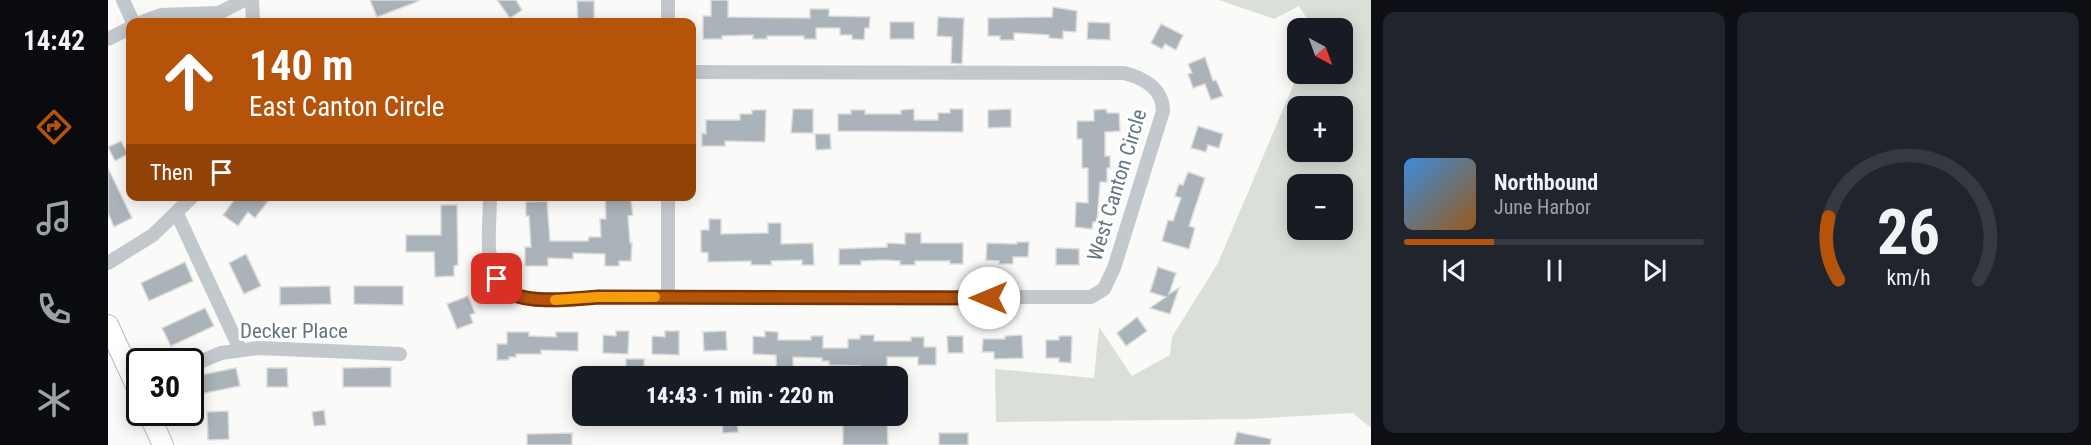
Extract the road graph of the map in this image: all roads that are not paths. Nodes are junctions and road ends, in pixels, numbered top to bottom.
1 (123, 0) edge
2 (244, 0) edge
3 (252, 0) edge
4 (668, 0) edge
5 (131, 18) edge
6 (153, 18) edge
7 (253, 18) edge
8 (668, 18) edge
9 (126, 30) edge
10 (108, 39) edge
11 (696, 72) edge
12 (189, 201) edge
13 (490, 201) edge
14 (668, 201) edge
15 (177, 214) junction
16 (108, 262) edge
17 (668, 297) junction
18 (108, 325) edge
19 (240, 349) junction
20 (400, 354) dead end
21 (204, 360) edge
22 (126, 365) edge
23 (154, 426) edge
24 (163, 445) edge

1 - 5 street
2 - 6 street
3 - 7 street
4 - 8 street
9 - 10 street
11 - 17 street, West Canton Circle
12 - 15 street
13 - 17 street, West Canton Circle
14 - 17 street
15 - 16 street
15 - 19 street
18 - 22 street
19 - 20 street, Decker Place
19 - 21 street, Decker Place
23 - 24 street

